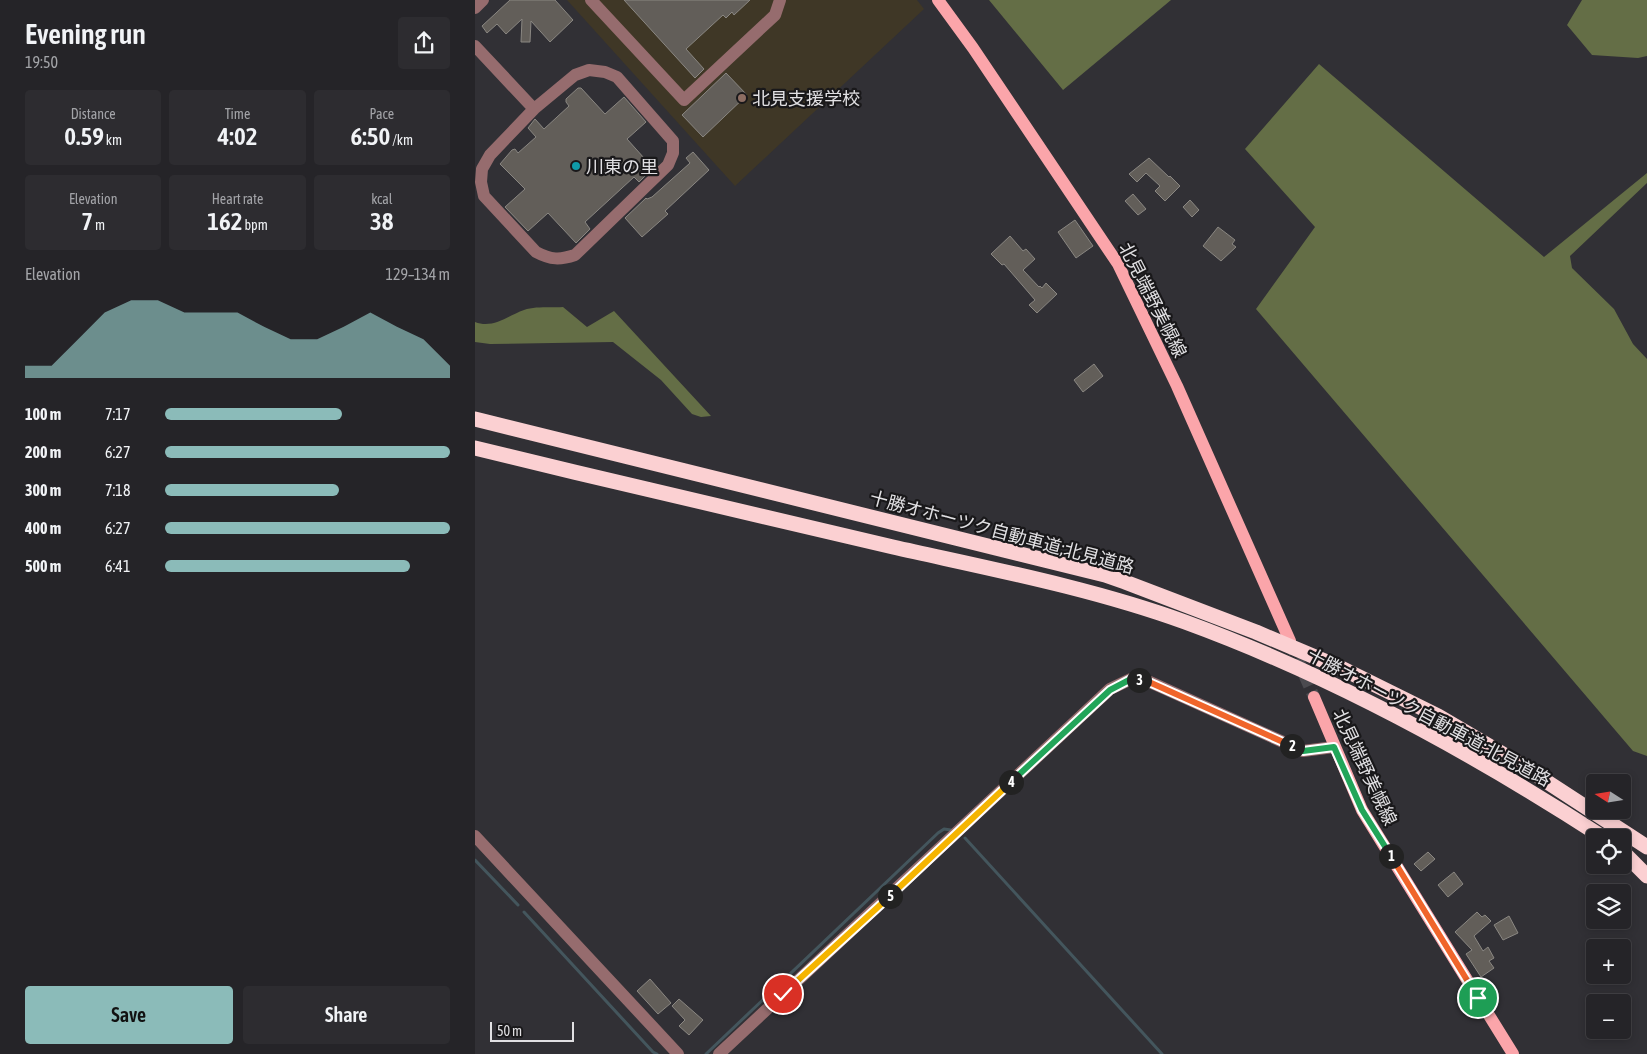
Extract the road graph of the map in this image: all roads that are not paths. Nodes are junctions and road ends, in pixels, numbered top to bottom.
1 (483, 0) edge
2 (591, 0) edge
3 (780, 0) edge
4 (938, 0) edge
5 (475, 8) edge
6 (475, 46) edge
7 (534, 109) junction
8 (475, 419) edge
9 (475, 448) edge
10 (1290, 641) tunnel mouth
11 (1313, 697) tunnel mouth
12 (1334, 747) junction
13 (1518, 764) junction
14 (1586, 801) edge
15 (1617, 819) edge
16 (1589, 829) edge
17 (475, 836) edge
18 (1647, 836) edge
19 (1647, 847) edge
20 (1631, 857) edge
21 (1631, 859) edge
22 (1647, 868) edge
23 (1647, 876) edge
24 (678, 1054) edge
25 (719, 1054) edge
26 (1513, 1054) edge

1 - 5 street
2 - 3 street
4 - 10 main road, 北見端野美幌線
6 - 7 street
7 - 7 street
8 - 13 highway, 十勝オホーツク自動車道;北見道路
9 - 16 highway, 十勝オホーツク自動車道;北見道路
11 - 12 main road, 北見端野美幌線
12 - 25 street
12 - 26 main road, 北見端野美幌線
13 - 14 highway
13 - 19 highway, 十勝オホーツク自動車道;北見道路
15 - 18 highway
17 - 24 street
20 - 22 highway
21 - 23 highway

